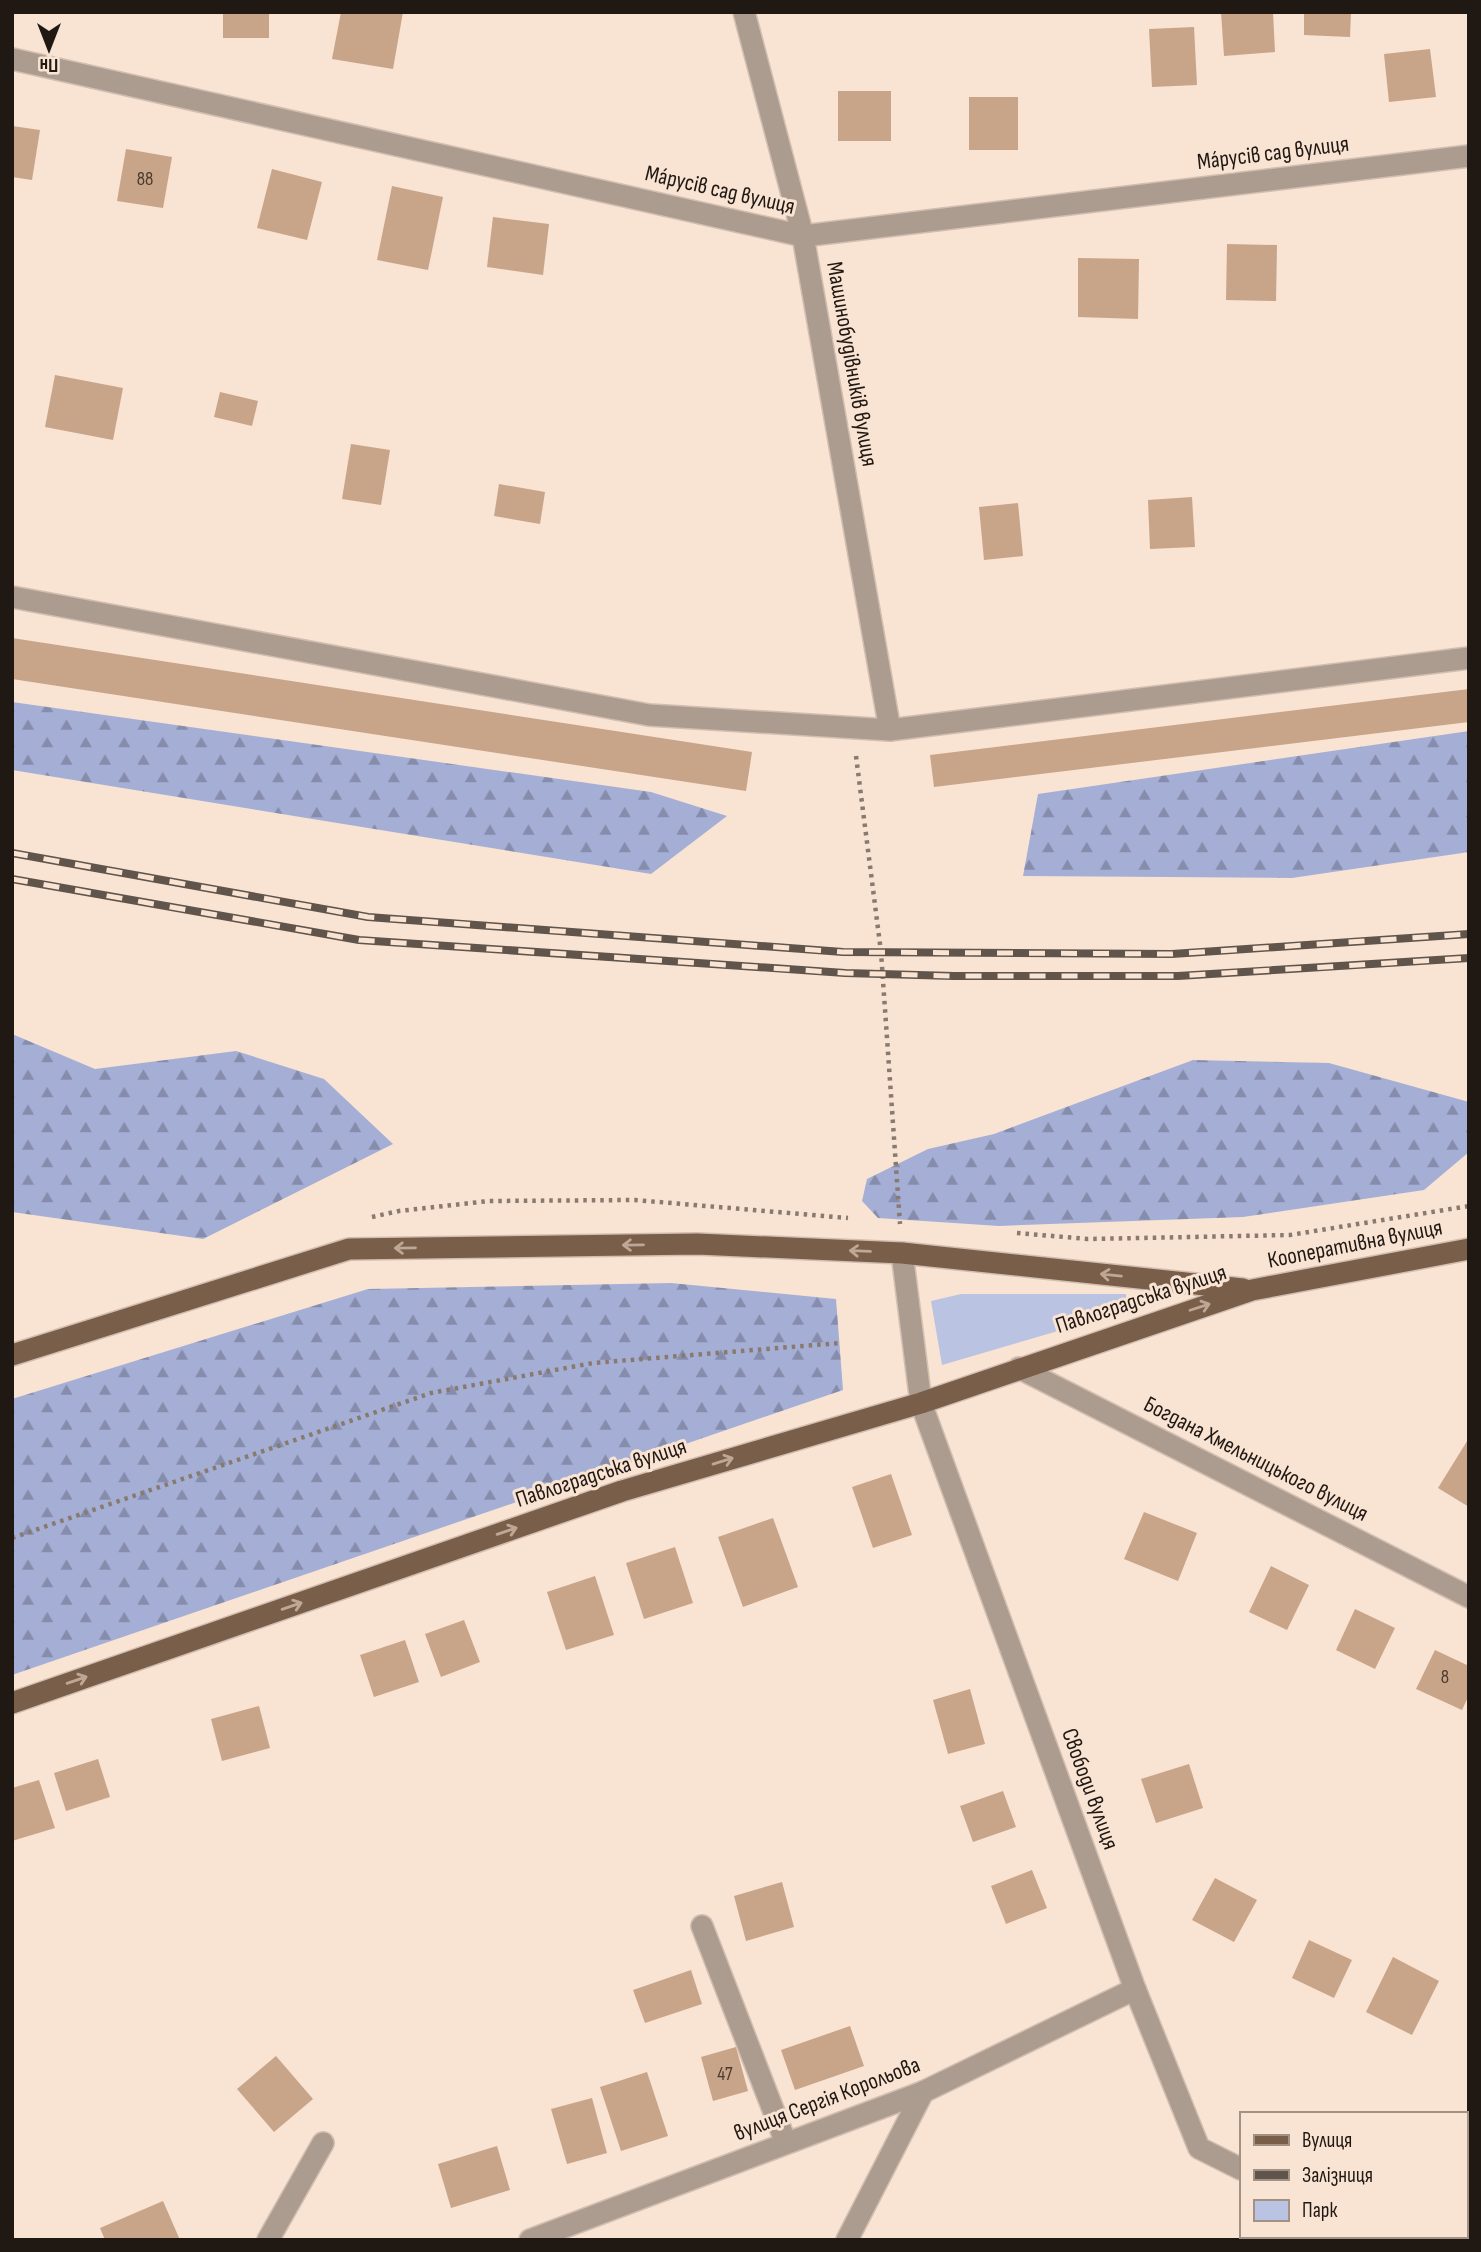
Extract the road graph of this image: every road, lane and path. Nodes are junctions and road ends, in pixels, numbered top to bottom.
1 (744, 12) edge
2 (12, 59) edge
3 (1469, 156) edge
4 (803, 236) junction
5 (12, 597) edge
6 (1469, 658) edge
7 (852, 727) junction
8 (890, 730) junction
9 (1469, 1249) edge
10 (902, 1253) junction
11 (1252, 1290) junction
12 (839, 1343) dead end
13 (12, 1355) edge
14 (1019, 1368) junction
15 (921, 1403) junction
16 (12, 1538) edge
17 (1469, 1597) edge
18 (12, 1703) edge
19 (702, 1926) dead end
20 (1135, 1989) junction
21 (923, 2092) junction
22 (323, 2143) dead end
23 (786, 2143) junction
24 (1240, 2168) edge
25 (268, 2240) edge
26 (530, 2240) edge
27 (848, 2240) edge

1 - 4 street, Машинобудівників вулиця
2 - 4 street, Мáрусів сад вулиця
3 - 4 street, Мáрусів сад вулиця
4 - 8 street, Машинобудівників вулиця
5 - 7 street
6 - 8 street
7 - 8 street
7 - 10 path
9 - 11 main road, Кооперативна вулиця
11 -> 10 main road, Павлоградська вулиця
10 -> 13 main road, Павлоградська вулиця
10 - 15 street, Свободи вулиця
14 -> 11 main road, Павлоградська вулиця
12 - 16 path
14 - 15 main road, Павлоградська вулиця
14 - 17 street, Богдана Хмельницького вулиця
18 -> 15 main road, Павлоградська вулиця
15 - 20 street, Свободи вулиця
19 - 23 street
20 - 21 street, вулиця Сергія Корольова
20 - 24 street, Свободи вулиця
21 - 23 street, вулиця Сергія Корольова
21 - 27 street
22 - 25 street
23 - 26 street, вулиця Сергія Корольова

